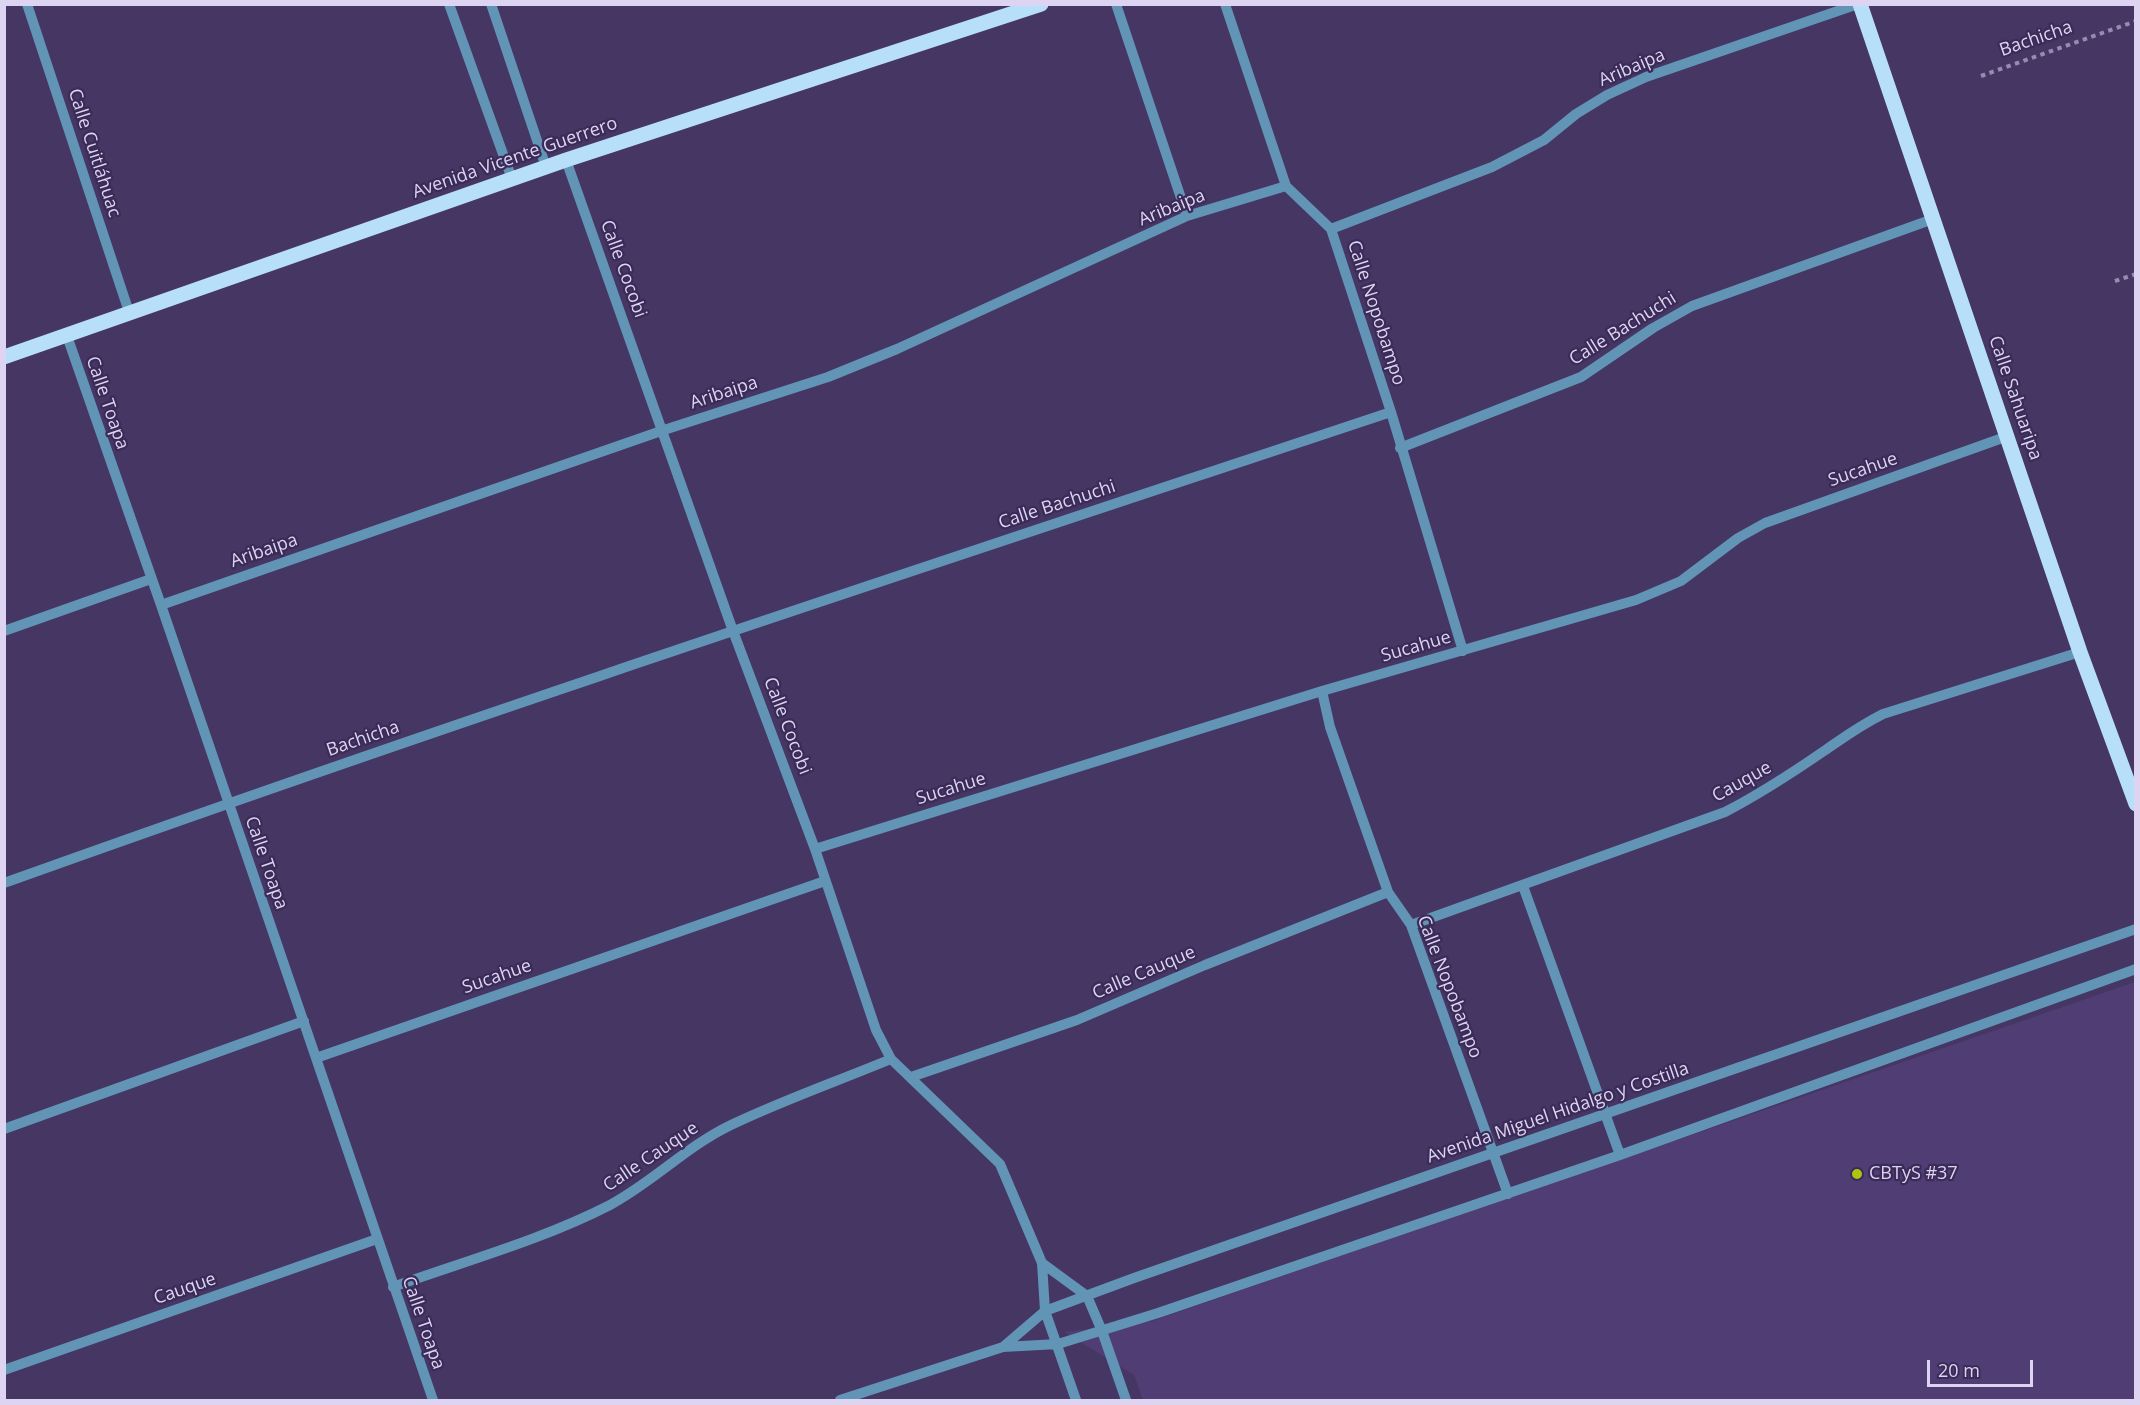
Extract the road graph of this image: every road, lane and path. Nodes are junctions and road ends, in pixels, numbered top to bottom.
1 (27, 4) edge
2 (449, 4) edge
3 (491, 4) edge
4 (1041, 4) edge
5 (1116, 4) edge
6 (1225, 4) edge
7 (1859, 4) edge
8 (2136, 21) edge
9 (1981, 76) dead end
10 (566, 160) junction
11 (546, 167) junction
12 (512, 179) junction
13 (1286, 186) junction
14 (1187, 216) junction
15 (1933, 219) junction
16 (1331, 230) junction
17 (2136, 274) edge
18 (2115, 280) dead end
19 (129, 312) junction
20 (67, 336) junction
21 (4, 357) edge
22 (1391, 412) junction
23 (664, 430) junction
24 (2008, 436) junction
25 (1400, 448) junction
26 (151, 579) junction
27 (161, 604) junction
28 (4, 631) edge
29 (733, 631) junction
30 (1463, 651) junction
31 (2080, 652) junction
32 (1322, 691) junction
33 (228, 803) junction
34 (2136, 804) edge
35 (815, 849) junction
36 (825, 881) junction
37 (4, 883) edge
38 (1523, 886) junction
39 (1388, 892) junction
40 (1411, 925) junction
41 (2136, 929) edge
42 (2136, 969) edge
43 (304, 1022) junction
44 (316, 1058) junction
45 (891, 1059) junction
46 (911, 1077) junction
47 (1605, 1115) junction
48 (4, 1129) edge
49 (1492, 1153) junction
50 (1620, 1155) junction
51 (1508, 1194) junction
52 (377, 1239) junction
53 (1042, 1263) junction
54 (393, 1287) junction
55 (1087, 1296) junction
56 (1045, 1311) junction
57 (1102, 1330) junction
58 (1058, 1344) junction
59 (1003, 1347) junction
60 (4, 1370) edge
61 (433, 1401) edge
62 (840, 1401) edge
63 (1076, 1401) edge
64 (1126, 1401) edge

1 - 19 street, Calle Cuitláhuac
2 - 12 street
3 - 11 street
4 - 10 main road, Avenida Vicente Guerrero
5 - 14 street
6 - 13 street, Calle Nopobampo
7 - 15 main road, Calle Sahuaripa
7 - 16 street, Aribaipa
8 - 9 path, Bachicha
10 - 11 main road, Avenida Vicente Guerrero
10 - 23 street, Calle Cocobi
11 - 12 main road, Avenida Vicente Guerrero
12 - 19 main road, Avenida Vicente Guerrero
13 - 14 street, Aribaipa
13 - 16 street, Calle Nopobampo
14 - 23 street, Aribaipa
15 - 24 main road, Calle Sahuaripa
15 - 25 street, Calle Bachuchi
16 - 22 street, Calle Nopobampo
17 - 18 path
19 - 20 main road, Avenida Vicente Guerrero
20 - 21 main road, Avenida Vicente Guerrero
20 - 26 street, Calle Toapa
22 - 25 street, Calle Nopobampo
22 - 29 street, Calle Bachuchi
23 - 27 street, Aribaipa
23 - 29 street, Calle Cocobi
24 - 30 street, Sucahue
24 - 31 main road, Calle Sahuaripa
25 - 30 street, Calle Nopobampo
26 - 27 street, Calle Toapa
26 - 28 street
27 - 33 street, Calle Toapa
29 - 33 street, Bachicha
29 - 35 street, Calle Cocobi
30 - 32 street, Sucahue
31 - 34 main road, Calle Sahuaripa
31 - 38 street, Cauque
32 - 35 street, Sucahue
32 - 39 street, Calle Nopobampo
33 - 37 street, Bachicha
33 - 43 street, Calle Toapa
35 - 36 street, Calle Cocobi
36 - 44 street, Sucahue
36 - 45 street, Calle Cocobi
38 - 40 street, Cauque
38 - 47 street
39 - 40 street, Calle Nopobampo
39 - 46 street, Calle Cauque
40 - 49 street, Calle Nopobampo
41 - 47 street, Avenida Miguel Hidalgo y Costilla
42 - 50 street, Avenida Miguel Hidalgo y Costilla
43 - 44 street, Calle Toapa
43 - 48 street
44 - 52 street, Calle Toapa
45 - 46 street, Calle Cocobi
45 - 54 street, Calle Cauque
46 - 53 street, Calle Cocobi
47 - 49 street, Avenida Miguel Hidalgo y Costilla
47 - 50 street
49 - 51 street, Calle Nopobampo
49 - 55 street, Avenida Miguel Hidalgo y Costilla
50 - 51 street, Avenida Miguel Hidalgo y Costilla
51 - 57 street, Avenida Miguel Hidalgo y Costilla
52 - 54 street, Calle Toapa
52 - 60 street, Cauque
53 - 55 street
53 - 56 street, Calle Cocobi
54 - 61 street, Calle Toapa
55 - 56 street, Avenida Miguel Hidalgo y Costilla
55 - 57 street
56 - 58 street, Calle Cocobi
56 - 59 street, Avenida Miguel Hidalgo y Costilla
57 - 58 street, Avenida Miguel Hidalgo y Costilla
57 - 64 street
58 - 59 street, Avenida Miguel Hidalgo y Costilla
58 - 63 street, Calle Cocobi
59 - 62 street, Avenida Miguel Hidalgo y Costilla

